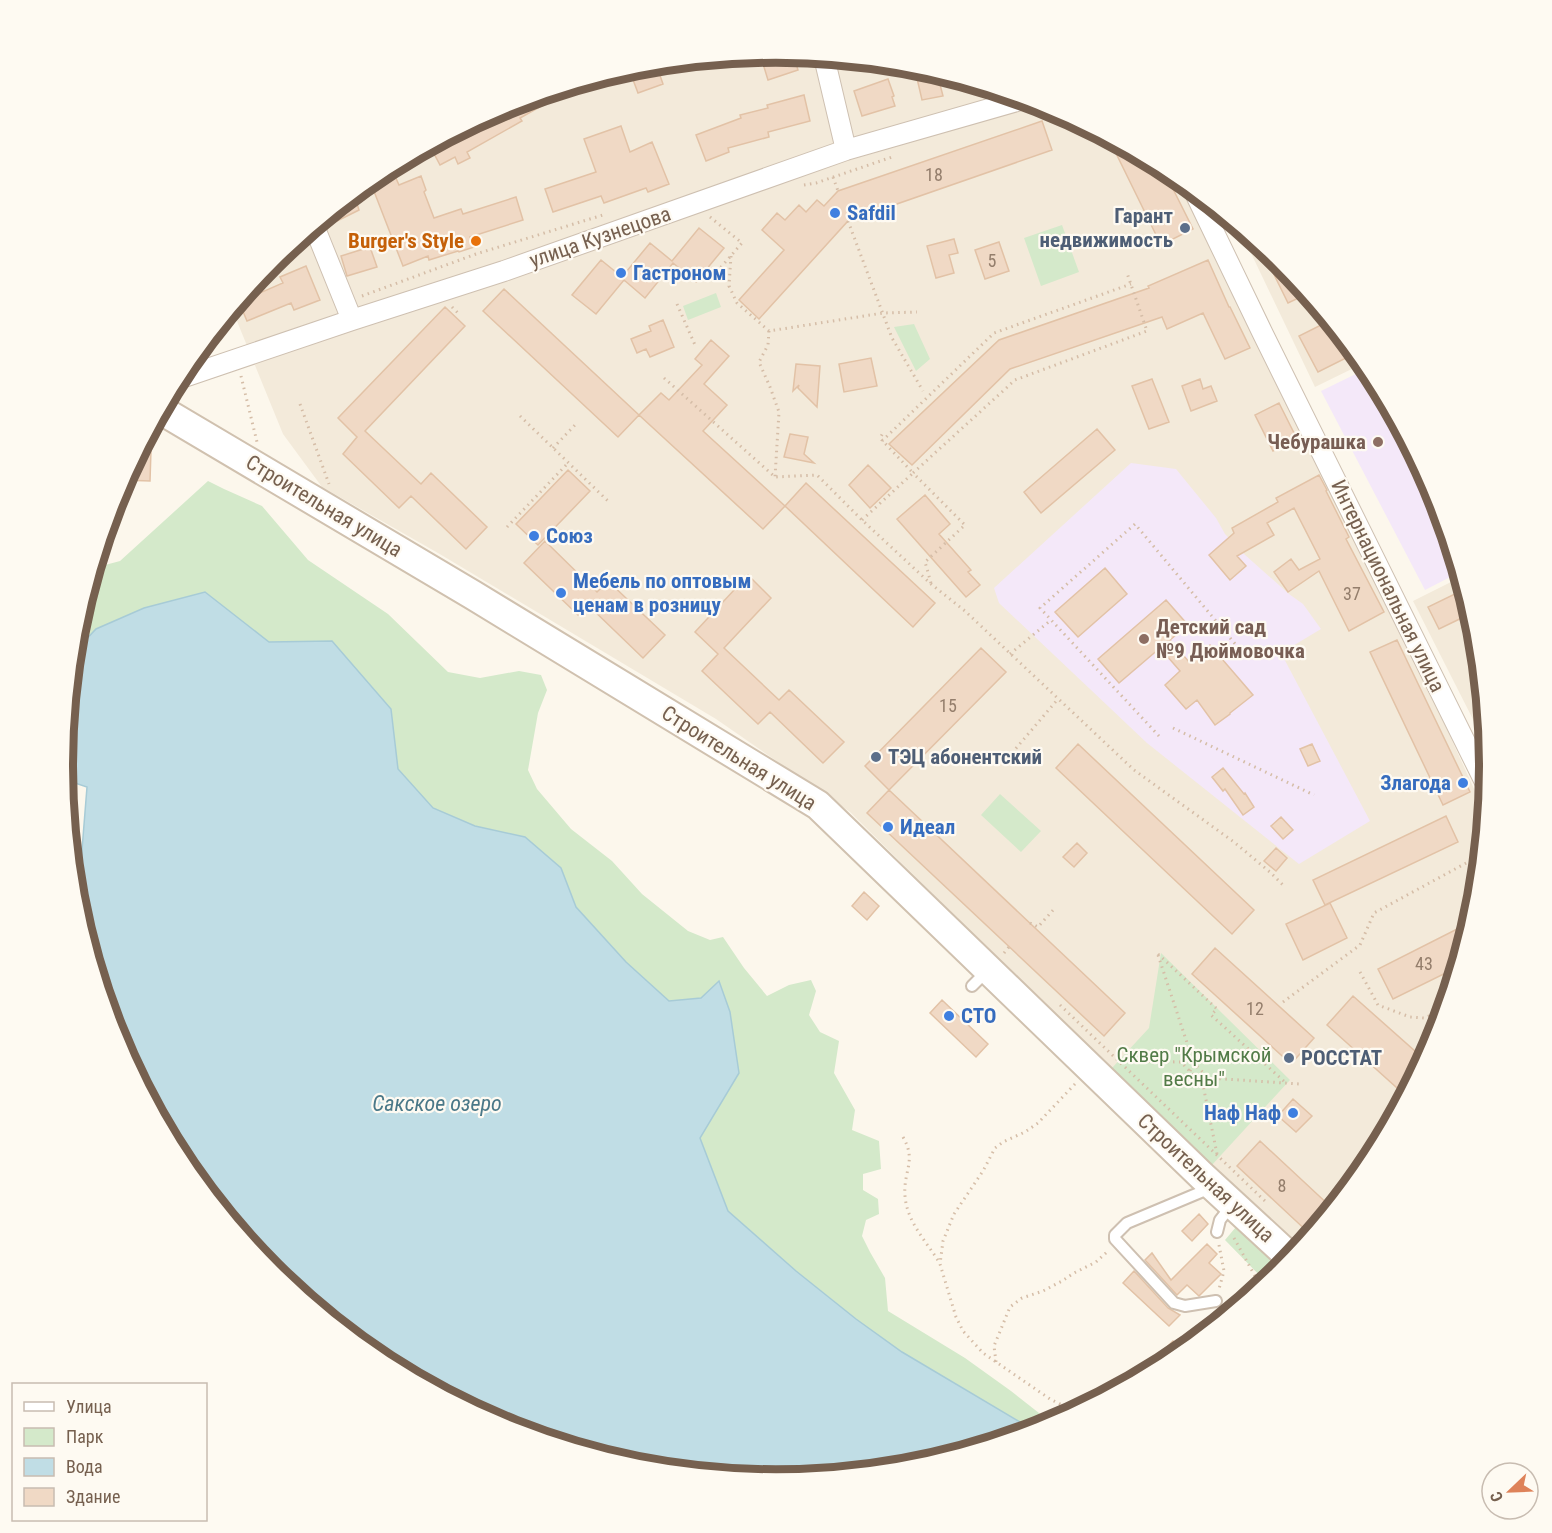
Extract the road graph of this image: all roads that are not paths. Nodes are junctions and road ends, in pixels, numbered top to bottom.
1 (826, 65) edge
2 (1010, 103) edge
3 (846, 150) junction
4 (1201, 206) edge
5 (318, 233) edge
6 (352, 320) junction
7 (192, 374) edge
8 (168, 414) edge
9 (1480, 771) edge
10 (1211, 1183) junction
11 (1229, 1209) junction
12 (1217, 1232) road end
13 (1284, 1252) edge
14 (1216, 1301) road end

1 - 3 street
2 - 3 street, улица Кузнецова
3 - 6 street, улица Кузнецова
4 - 9 street, Интернациональная улица
5 - 6 street
6 - 7 street, улица Кузнецова
8 - 10 street, Строительная улица
10 - 11 street, Строительная улица
10 - 14 lane
11 - 12 lane
11 - 13 street, Строительная улица

